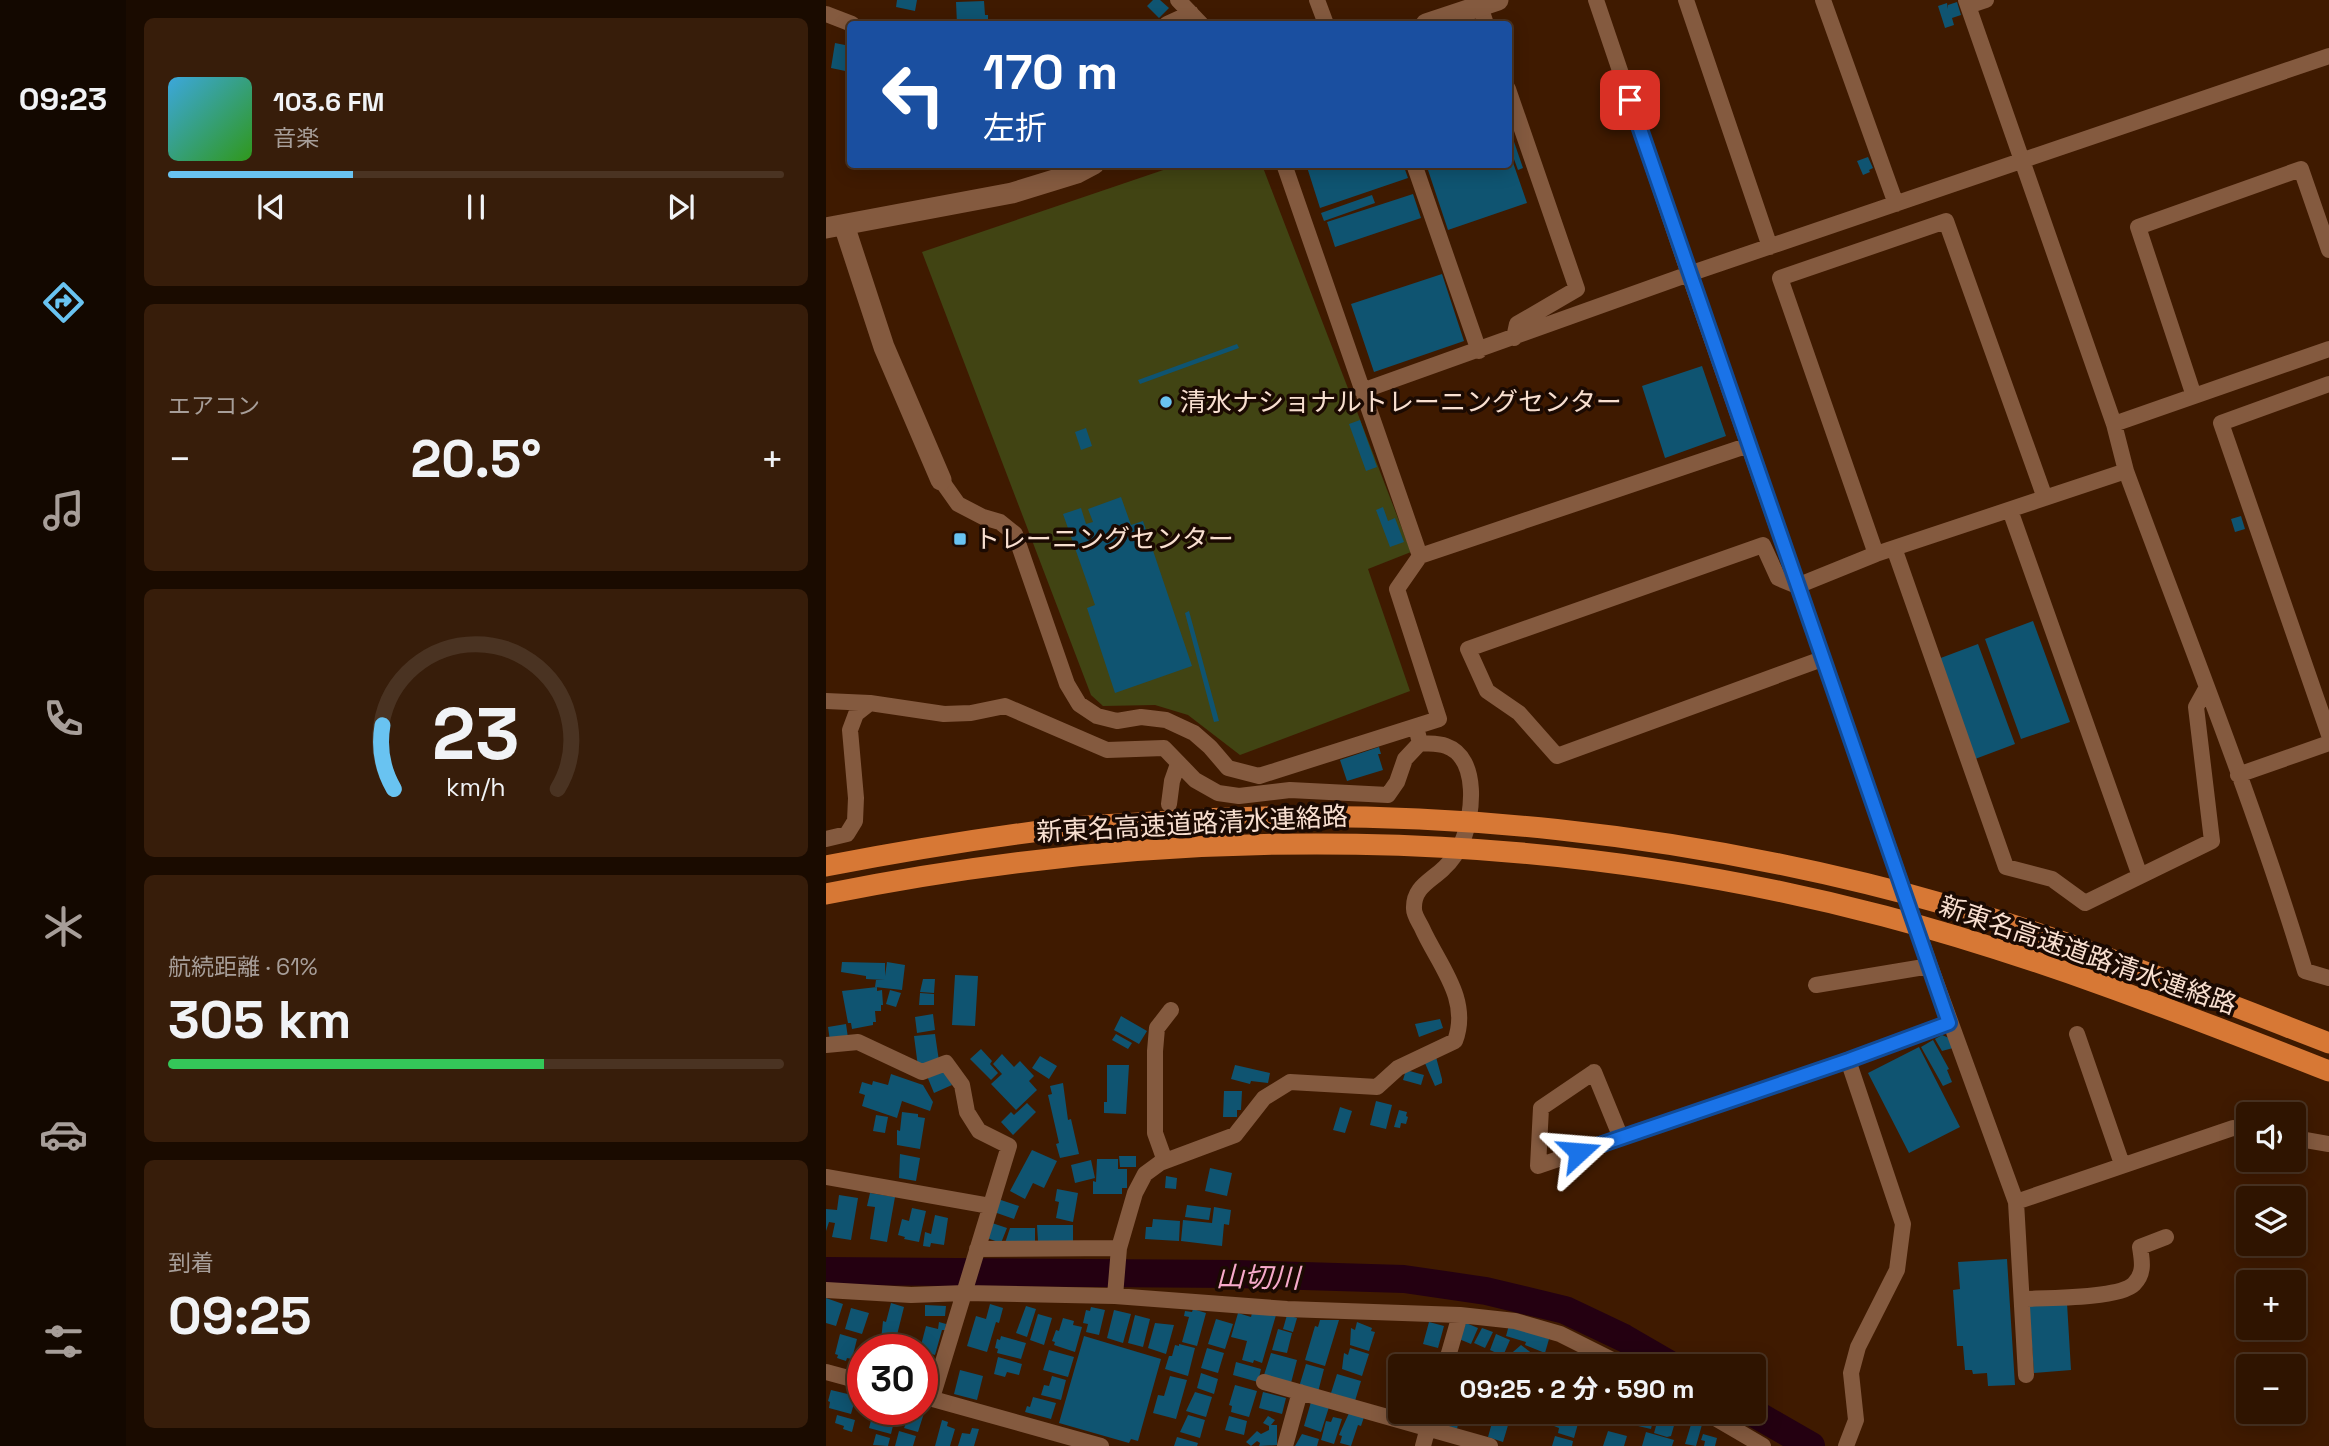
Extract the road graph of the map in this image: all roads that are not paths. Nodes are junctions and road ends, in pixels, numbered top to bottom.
1 (1178, 0) edge
2 (1317, 0) edge
3 (1596, 0) edge
4 (1686, 0) edge
5 (1823, 0) edge
6 (1986, 0) edge
7 (1967, 3) edge
8 (1488, 10) edge
9 (826, 15) edge
10 (1196, 19) edge
11 (1325, 21) edge
12 (1439, 21) edge
13 (847, 22) edge
14 (2329, 56) edge
15 (1512, 101) edge
16 (2021, 161) junction
17 (1086, 168) edge
18 (1285, 168) edge
19 (1415, 168) edge
20 (1896, 204) junction
21 (835, 226) edge
22 (1770, 247) junction
23 (2329, 250) edge
24 (1689, 274) junction
25 (1514, 338) junction
26 (2329, 349) edge
27 (1479, 351) junction
28 (2329, 384) edge
29 (1362, 391) junction
30 (2194, 396) junction
31 (2114, 424) junction
32 (1748, 445) junction
33 (2126, 471) junction
34 (941, 480) joint
35 (2045, 498) junction
36 (2010, 510) junction
37 (1895, 548) junction
38 (1876, 554) junction
39 (1420, 556) junction
40 (1797, 586) junction
41 (1822, 659) junction
42 (2206, 688) junction
43 (826, 701) edge
44 (870, 703) junction
45 (1416, 727) junction
46 (2329, 735) edge
47 (1419, 743) junction
48 (2329, 743) edge
49 (1178, 764) junction
50 (2238, 775) junction
51 (1169, 804) dead end
52 (826, 838) edge
53 (826, 866) edge
54 (2140, 876) junction
55 (826, 894) edge
56 (1930, 966) junction
57 (2329, 978) edge
58 (1816, 985) dead end
59 (1171, 1010) dead end
60 (1949, 1023) junction
61 (2077, 1034) dead end
62 (2329, 1043) edge
63 (826, 1045) edge
64 (1849, 1060) junction
65 (2329, 1072) edge
66 (2236, 1129) edge
67 (1620, 1138) junction
68 (2306, 1140) edge
69 (2329, 1144) edge
70 (1165, 1161) junction
71 (2122, 1164) junction
72 (826, 1177) edge
73 (2016, 1202) junction
74 (990, 1206) junction
75 (2166, 1237) dead end
76 (1119, 1250) junction
77 (976, 1252) junction
78 (966, 1289) junction
79 (826, 1290) edge
80 (1116, 1291) junction
81 (2022, 1299) junction
82 (1460, 1315) junction
83 (1449, 1354) edge
84 (1600, 1354) edge
85 (938, 1367) edge
86 (826, 1373) edge
87 (2026, 1375) dead end
88 (847, 1378) edge
89 (1264, 1382) dead end
90 (1300, 1392) junction
91 (938, 1400) edge
92 (1429, 1424) edge
93 (1725, 1424) edge
94 (1428, 1429) junction
95 (1101, 1446) edge
96 (1285, 1446) edge
97 (1423, 1446) edge
98 (1490, 1446) edge
99 (1763, 1446) edge
100 (1846, 1446) edge

1 - 10 street
2 - 11 street
3 - 24 street
4 - 22 street
5 - 20 street
6 - 7 street
7 - 16 street
8 - 12 street
9 - 13 street
14 - 16 street
15 - 25 street
16 - 20 street
16 - 31 street
17 - 21 street
18 - 29 street
19 - 27 street
20 - 22 street
21 - 34 street
22 - 24 street
23 - 30 street
24 - 25 street
24 - 32 street
25 - 27 street
26 - 30 street
27 - 29 street
28 - 46 street
29 - 39 street
30 - 31 street
31 - 33 street
32 - 39 street
32 - 40 street
33 - 35 street
33 - 42 street
34 - 45 street
35 - 36 street
35 - 38 street
36 - 37 street
36 - 54 street
37 - 38 street
37 - 54 street
38 - 40 street
39 - 45 street
40 - 41 street
40 - 41 street
41 - 56 street
42 - 50 street
42 - 54 street
43 - 44 street
44 - 49 street
44 - 52 street
45 - 47 street
47 - 49 street
47 - 70 street
48 - 50 street
49 - 51 street
50 - 57 street
53 - 62 highway, 新東名高速道路清水連絡路
55 - 65 highway, 新東名高速道路清水連絡路
56 - 58 street
56 - 60 street
59 - 70 street
60 - 64 street
60 - 73 street
61 - 71 street
63 - 74 street
64 - 67 street
64 - 100 street
66 - 71 street
67 - 67 street
68 - 69 street
70 - 76 street
71 - 73 street
72 - 74 street
73 - 81 street
74 - 77 street
75 - 81 street
76 - 77 street
76 - 80 street
77 - 78 street
78 - 79 street
78 - 80 street
78 - 85 street
80 - 82 street
81 - 87 street
82 - 83 street
82 - 84 street
86 - 88 street
89 - 90 street
90 - 94 street
90 - 96 street
91 - 95 street
92 - 94 street
93 - 99 street
94 - 97 street
94 - 98 street

